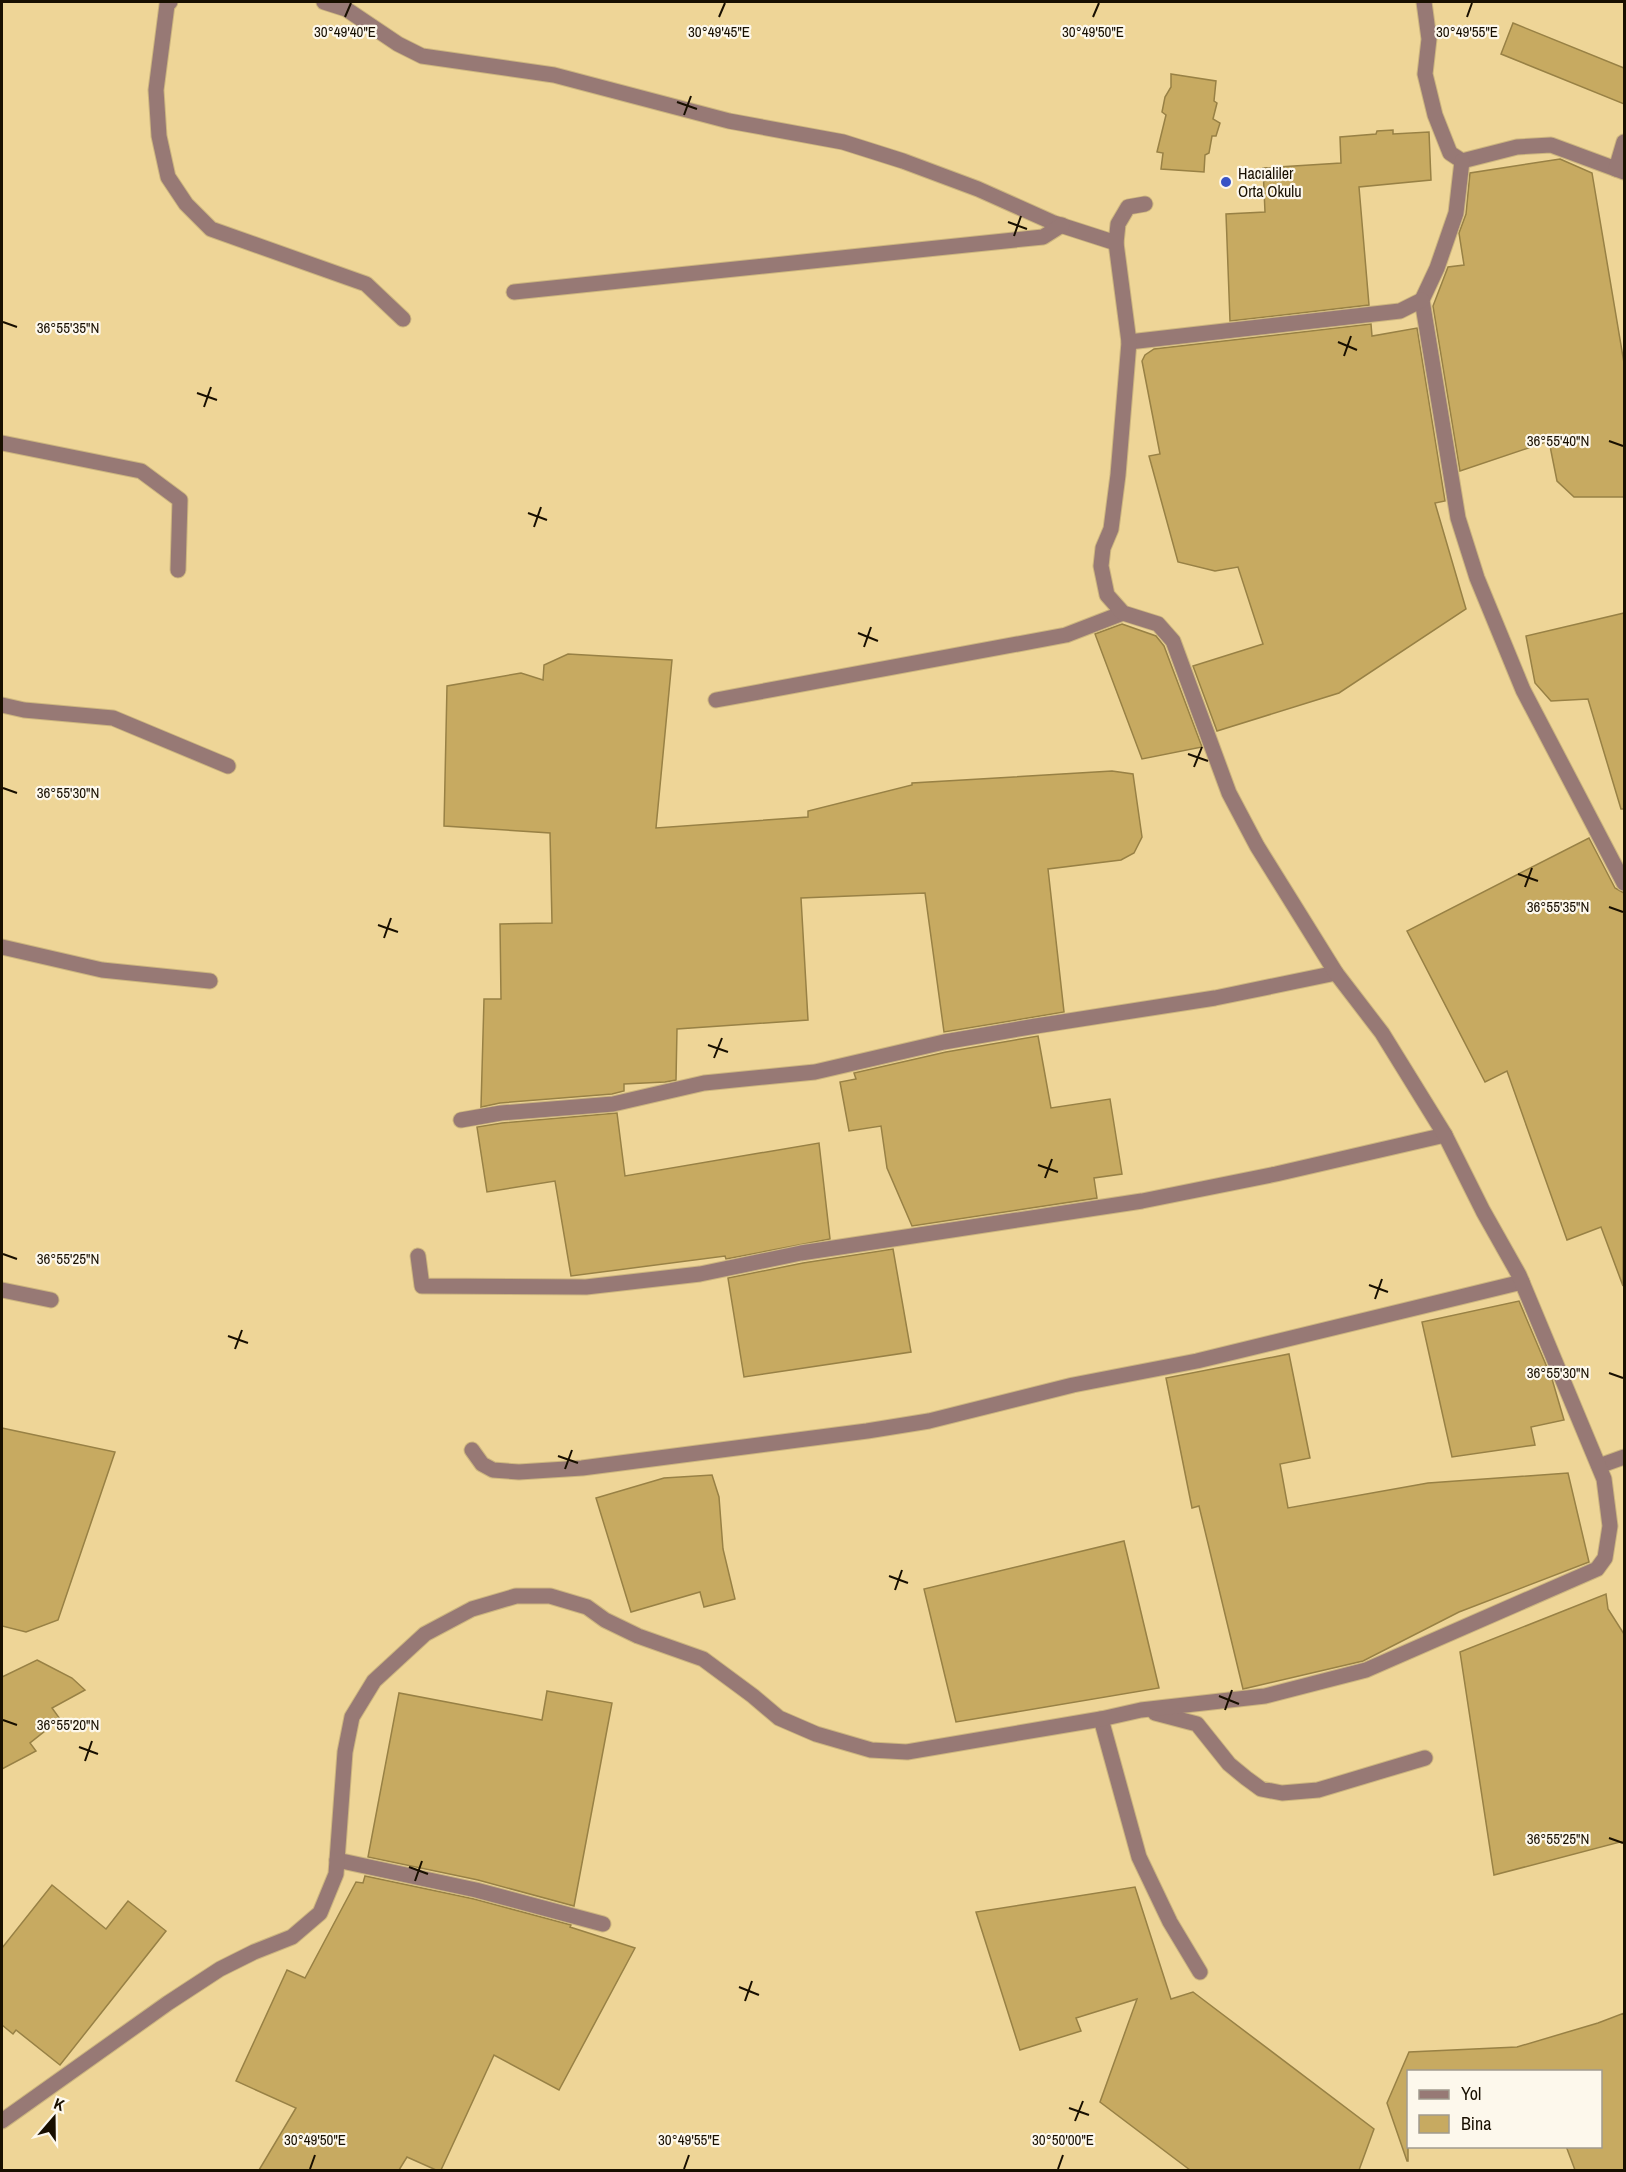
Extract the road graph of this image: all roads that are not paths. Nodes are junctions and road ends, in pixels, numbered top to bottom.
1 (170, 2) edge
2 (324, 2) edge
3 (1424, 2) edge
4 (1624, 142) edge
5 (1462, 161) junction
6 (1620, 170) edge
7 (1145, 204) dead end
8 (1062, 225) junction
9 (1116, 243) junction
10 (514, 292) dead end
11 (1422, 300) junction
12 (403, 319) dead end
13 (1129, 342) junction
14 (2, 443) edge
15 (178, 570) dead end
16 (1123, 614) junction
17 (716, 700) dead end
18 (2, 705) edge
19 (228, 766) dead end
20 (1624, 883) edge
21 (2, 947) edge
22 (1336, 973) junction
23 (210, 981) dead end
24 (461, 1120) dead end
25 (1444, 1135) junction
26 (418, 1256) dead end
27 (1522, 1282) junction
28 (2, 1290) edge
29 (51, 1300) dead end
30 (472, 1450) dead end
31 (1624, 1457) edge
32 (1599, 1467) junction
33 (1141, 1710) junction
34 (1101, 1719) junction
35 (1425, 1758) dead end
36 (337, 1860) junction
37 (603, 1924) dead end
38 (1200, 1972) dead end
39 (2, 2121) edge

1 - 12 street
2 - 8 street
3 - 5 street
4 - 6 street
5 - 6 street
5 - 11 street
7 - 9 street
8 - 9 street
8 - 10 street
9 - 13 street
11 - 13 street
11 - 20 street
13 - 16 street
14 - 15 street
16 - 17 street
16 - 22 street
18 - 19 street
21 - 23 street
22 - 24 street
22 - 25 street
25 - 26 street
25 - 27 street
27 - 30 street
27 - 32 street
28 - 29 street
31 - 32 street
32 - 33 street
33 - 34 street
33 - 35 street
34 - 36 street
34 - 38 street
36 - 37 street
36 - 39 street

